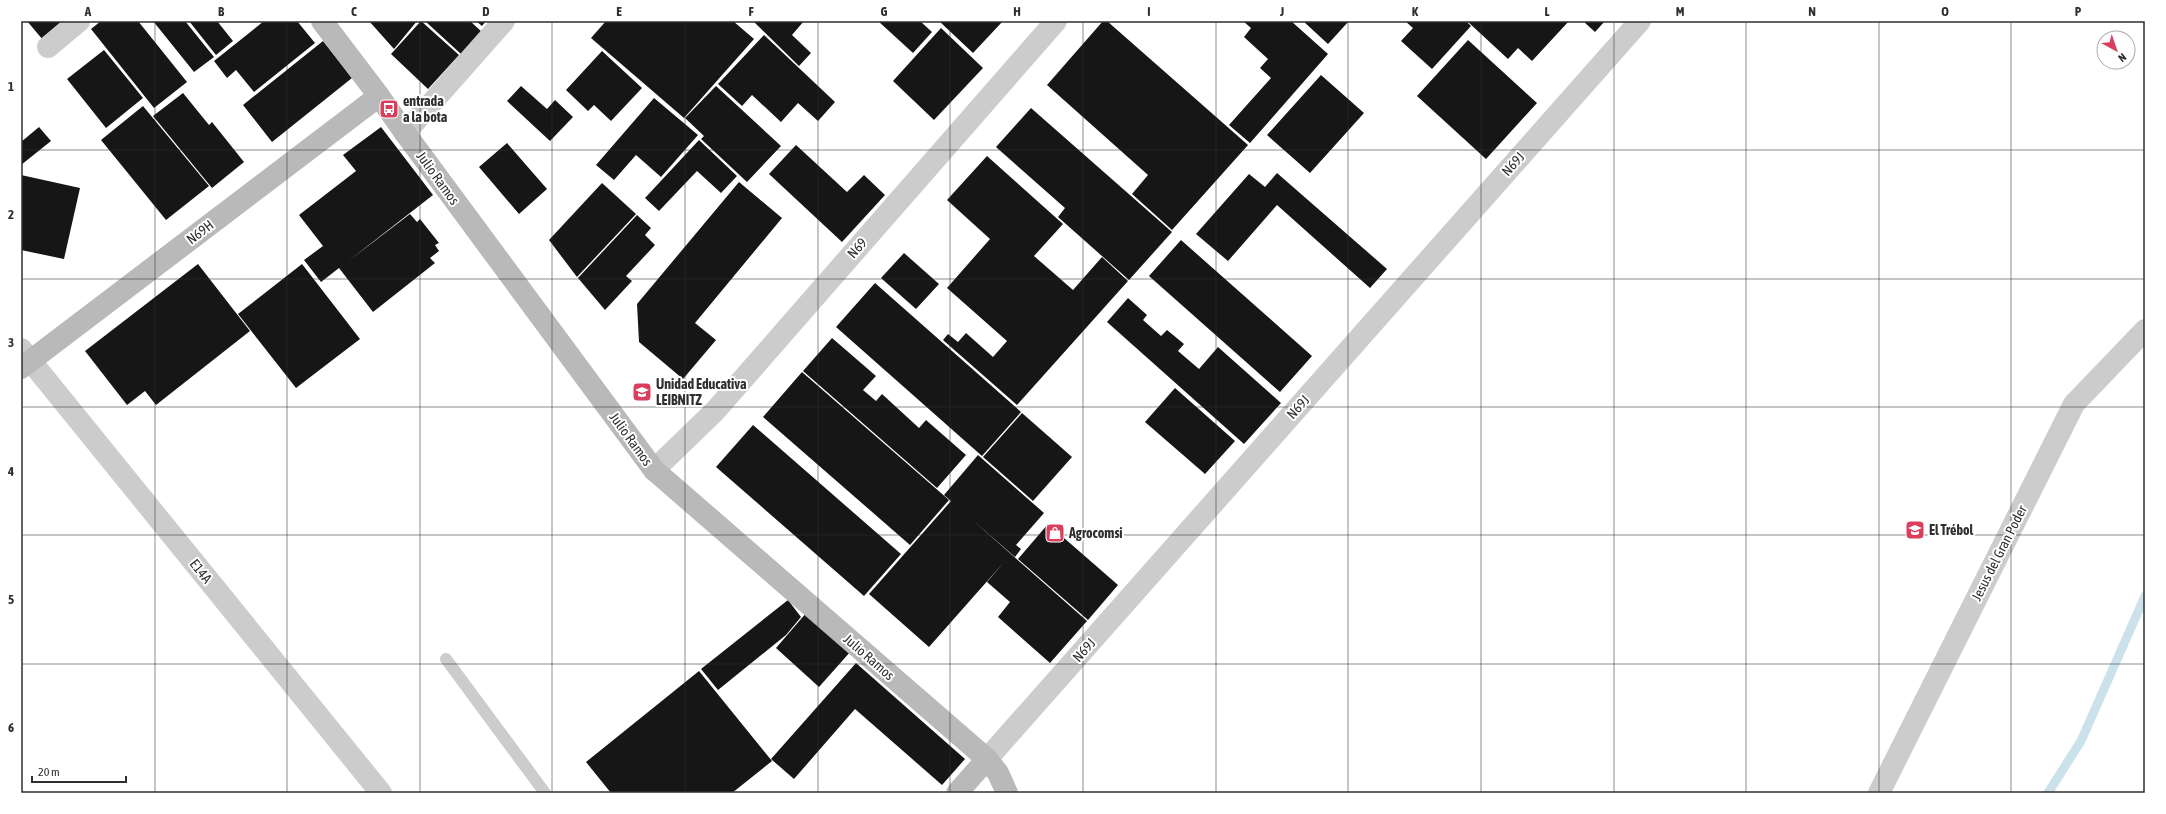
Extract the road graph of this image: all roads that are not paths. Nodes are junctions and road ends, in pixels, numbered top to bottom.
1 (79, 21) edge
2 (322, 21) edge
3 (504, 21) edge
4 (1056, 21) edge
5 (1640, 21) edge
6 (48, 47) dead end
7 (379, 96) junction
8 (405, 133) junction
9 (2145, 330) edge
10 (24, 359) edge
11 (654, 470) junction
12 (446, 659) dead end
13 (987, 759) junction
14 (381, 793) edge
15 (545, 793) edge
16 (957, 793) edge
17 (1007, 793) edge
18 (1879, 793) edge

1 - 6 street
2 - 7 street, Julio Ramos
3 - 8 street
4 - 11 street, N69
5 - 13 street, N69J
7 - 8 street, Julio Ramos
7 - 10 street, N69H
8 - 11 street, Julio Ramos
9 - 18 street, Jesus del Gran Poder
10 - 14 street, E14A
11 - 13 street, Julio Ramos
12 - 15 lane
13 - 16 street, N69J
13 - 17 street, Julio Ramos

